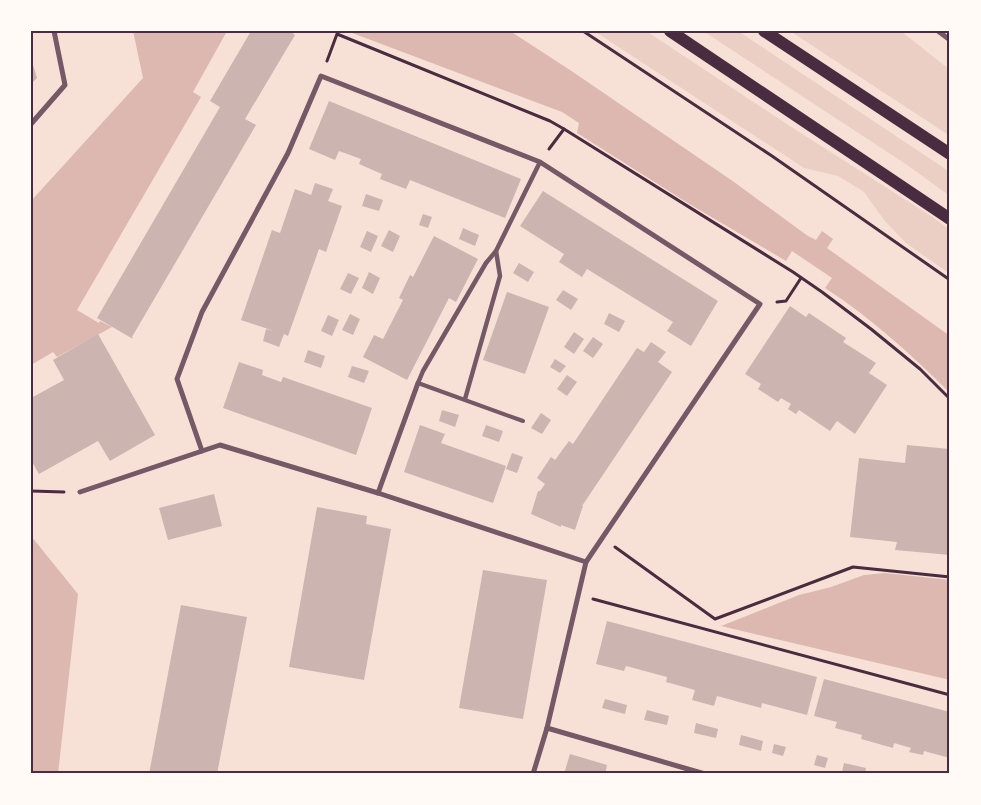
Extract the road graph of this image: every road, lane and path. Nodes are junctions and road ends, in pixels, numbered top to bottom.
1 (54, 31) edge
2 (583, 31) edge
3 (670, 31) edge
4 (764, 31) edge
5 (938, 31) edge
6 (950, 40) edge
7 (321, 76) junction
8 (31, 124) edge
9 (564, 129) junction
10 (950, 154) edge
11 (540, 162) junction
12 (950, 218) edge
13 (496, 251) junction
14 (801, 278) junction
15 (950, 280) edge
16 (786, 301) dead end
17 (418, 383) junction
18 (465, 399) junction
19 (950, 399) edge
20 (523, 421) dead end
21 (202, 451) junction
22 (31, 491) edge
23 (80, 492) joint
24 (378, 494) junction
25 (602, 538) junction
26 (586, 562) junction
27 (950, 577) edge
28 (578, 595) junction
29 (950, 695) edge
30 (546, 728) junction
31 (693, 772) edge
32 (533, 774) edge
33 (704, 774) edge

1 - 8 street
2 - 15 path
3 - 12 main road
4 - 10 main road
5 - 6 street
7 - 9 path
7 - 11 street
7 - 21 street
9 - 11 path
9 - 14 path
11 - 13 street
11 - 25 street
13 - 17 street
13 - 18 street
14 - 16 path
14 - 19 path
17 - 18 lane
17 - 24 street
18 - 20 lane
21 - 23 street
21 - 24 street
22 - 23 path
24 - 26 street
25 - 26 street
25 - 27 path
26 - 28 street
28 - 29 path
28 - 30 street
30 - 31 street
30 - 32 street
31 - 33 street

